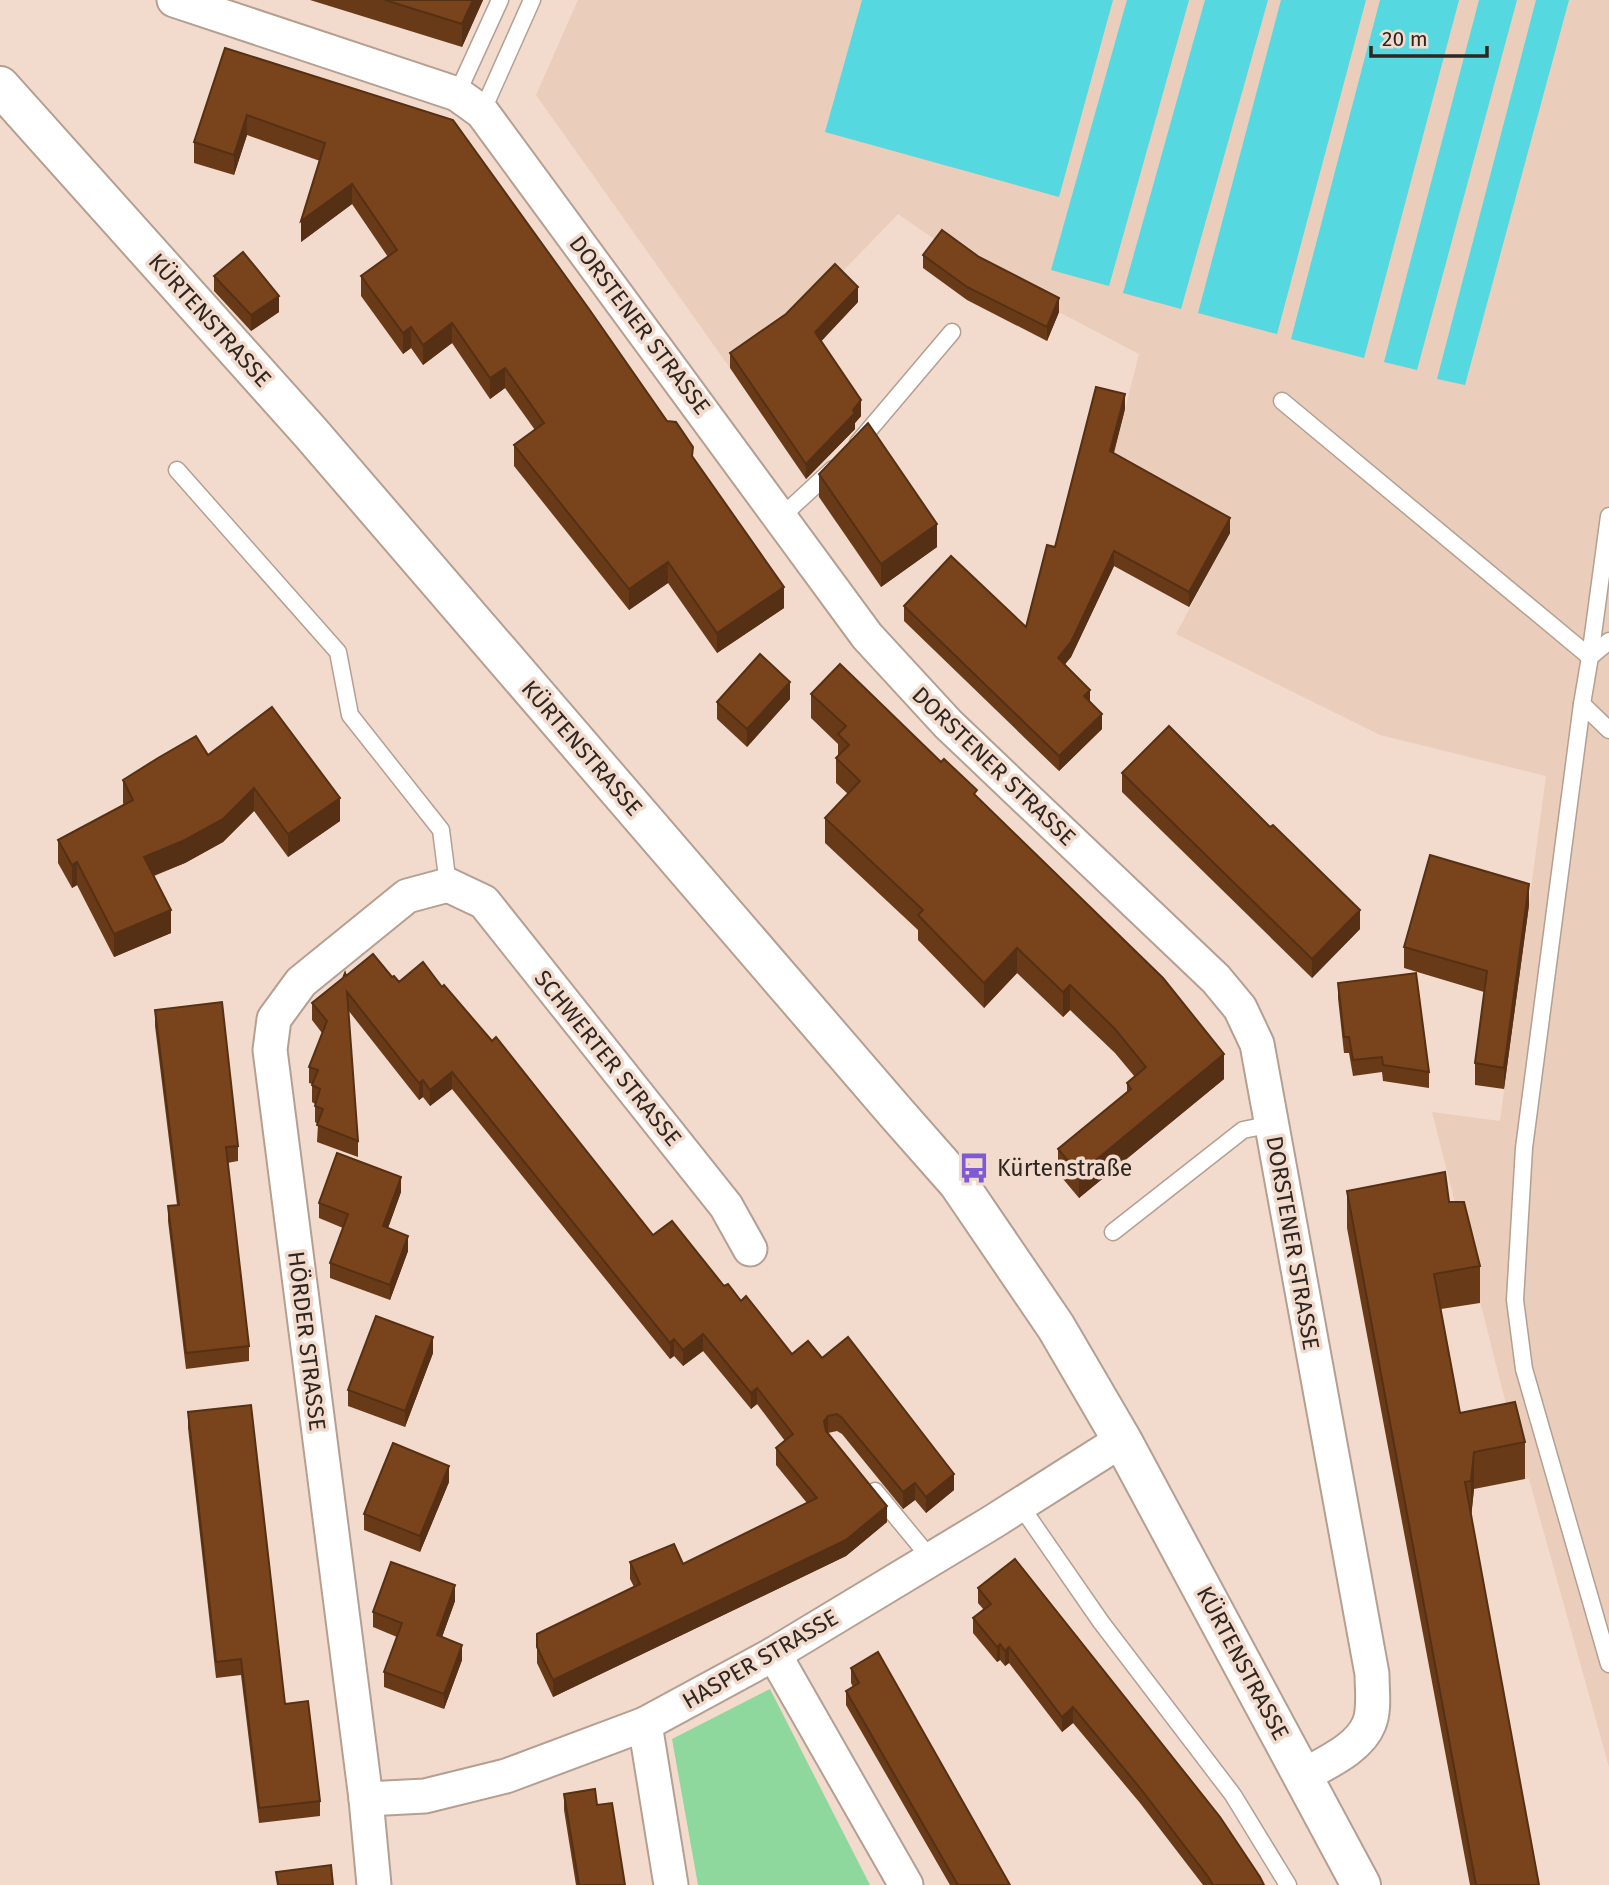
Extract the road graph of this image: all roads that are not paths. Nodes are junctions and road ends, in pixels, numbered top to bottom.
1 (174, 0) edge
2 (500, 0) edge
3 (532, 0) edge
4 (0, 86) edge
5 (469, 103) junction
6 (952, 332) dead end
7 (1282, 401) dead end
8 (177, 470) dead end
9 (1609, 516) edge
10 (780, 517) junction
11 (1609, 640) edge
12 (1590, 657) junction
13 (1582, 705) junction
14 (1609, 730) edge
15 (448, 886) junction
16 (1272, 1124) junction
17 (1113, 1232) dead end
18 (750, 1250) dead end
19 (1122, 1440) junction
20 (869, 1484) edge
21 (1020, 1505) junction
22 (931, 1559) junction
23 (774, 1654) junction
24 (1609, 1664) edge
25 (645, 1724) junction
26 (1303, 1776) junction
27 (366, 1799) junction
28 (374, 1885) edge
29 (671, 1885) edge
30 (906, 1885) edge
31 (1288, 1885) edge
32 (1361, 1885) edge

1 - 5 street
2 - 5 lane
3 - 5 lane
4 - 19 main road, KÜRTENSTRASSE
5 - 10 street, DORSTENER STRASSE
6 - 10 lane
7 - 12 lane
8 - 15 lane
9 - 12 lane
10 - 16 street, DORSTENER STRASSE
11 - 12 lane
12 - 13 lane
13 - 14 lane
13 - 24 lane
15 - 18 street, SCHWERTER STRASSE
15 - 27 street, HÖRDER STRASSE
16 - 17 lane
16 - 26 street, DORSTENER STRASSE
19 - 21 street, HASPER STRASSE
19 - 26 main road, KÜRTENSTRASSE
20 - 22 lane
21 - 22 street, HASPER STRASSE
21 - 31 lane
22 - 23 street, HASPER STRASSE
23 - 25 street, HASPER STRASSE
23 - 30 street
25 - 27 street, HASPER STRASSE
25 - 29 street
26 - 32 main road, KÜRTENSTRASSE
27 - 28 street, HÖRDER STRASSE

